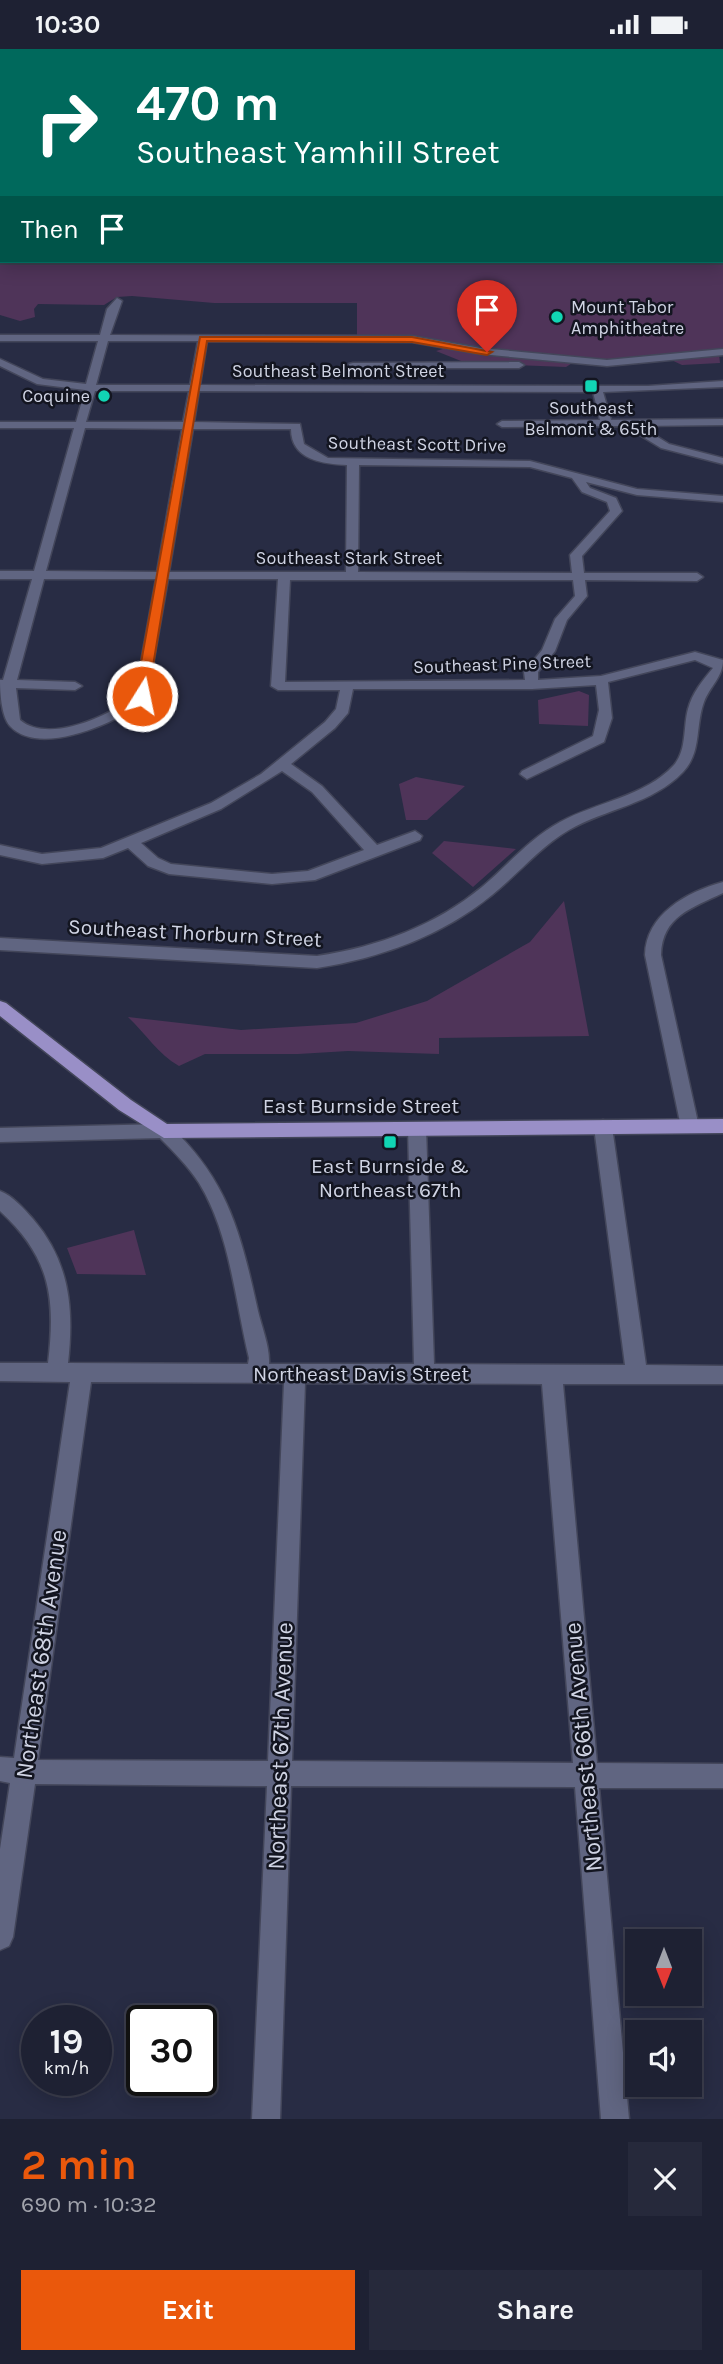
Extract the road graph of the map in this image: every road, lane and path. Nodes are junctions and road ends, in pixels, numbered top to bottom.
1 (573, 49) edge
2 (723, 49) edge
3 (117, 301) dead end
4 (0, 338) edge
5 (104, 338) junction
6 (203, 339) junction
7 (723, 352) edge
8 (0, 362) edge
9 (607, 363) junction
10 (353, 366) dead end
11 (723, 384) edge
12 (91, 388) junction
13 (195, 388) junction
14 (597, 389) junction
15 (624, 421) junction
16 (606, 422) junction
17 (723, 422) edge
18 (502, 424) dead end
19 (0, 425) edge
20 (81, 426) junction
21 (188, 426) junction
22 (723, 461) edge
23 (353, 463) junction
24 (575, 475) junction
25 (621, 488) junction
26 (723, 499) edge
27 (612, 500) junction
28 (0, 575) edge
29 (38, 575) junction
30 (163, 575) junction
31 (284, 576) junction
32 (352, 576) junction
33 (579, 576) junction
34 (697, 577) dead end
35 (722, 666) edge
36 (600, 680) junction
37 (4, 684) edge
38 (531, 685) junction
39 (75, 686) dead end
40 (347, 686) junction
41 (282, 764) junction
42 (527, 774) dead end
43 (415, 836) dead end
44 (132, 843) junction
45 (0, 850) edge
46 (375, 852) junction
47 (723, 887) edge
48 (0, 944) edge
49 (0, 1007) edge
50 (723, 1126) edge
51 (603, 1127) junction
52 (690, 1127) junction
53 (417, 1128) junction
54 (164, 1131) junction
55 (0, 1135) edge
56 (0, 1199) edge
57 (0, 1372) edge
58 (57, 1372) junction
59 (82, 1372) junction
60 (258, 1373) junction
61 (295, 1373) junction
62 (424, 1374) junction
63 (552, 1374) junction
64 (637, 1375) junction
65 (723, 1375) edge
66 (12, 1771) edge
67 (279, 1773) junction
68 (584, 1775) junction
69 (723, 1776) edge
70 (0, 1937) edge
71 (266, 2119) edge
72 (615, 2119) edge

1 - 2 street
3 - 5 street
4 - 5 street
5 - 6 street
5 - 12 street
6 - 9 street
6 - 13 street
7 - 9 street
8 - 12 street, Southeast Belmont Street
9 - 10 street
11 - 14 street, Southeast Belmont Street
12 - 13 street, Southeast Belmont Street
12 - 20 street
13 - 14 street, Southeast Belmont Street
13 - 21 street
14 - 16 street
15 - 16 street
15 - 17 street
15 - 22 street
16 - 18 street
19 - 20 street
20 - 21 street
20 - 29 street
21 - 23 street, Southeast Scott Drive
21 - 30 street
23 - 24 street, Southeast Scott Drive
23 - 32 street
24 - 25 street, Southeast Scott Drive
24 - 27 street
25 - 26 street, Southeast Scott Drive
25 - 27 street
27 - 33 street
28 - 29 street, Southeast Stark Street
29 - 30 street, Southeast Stark Street
29 - 37 street
30 - 31 street, Southeast Stark Street
30 - 37 street
31 - 32 street, Southeast Stark Street
31 - 40 street, Southeast Pine Street
32 - 33 street, Southeast Stark Street
33 - 34 street, Southeast Stark Street
33 - 38 street
35 - 36 street, Southeast Pine Street
35 - 48 street, Southeast Thorburn Street
36 - 38 street, Southeast Pine Street
36 - 42 street
37 - 39 street
38 - 40 street, Southeast Pine Street
40 - 41 street
41 - 44 street
41 - 46 street
43 - 46 street
44 - 45 street
44 - 46 street
47 - 52 street
49 - 54 main road
50 - 52 main road, East Burnside Street
51 - 52 main road, East Burnside Street
51 - 53 main road, East Burnside Street
51 - 64 street
53 - 54 main road, East Burnside Street
53 - 62 street
54 - 55 street, East Burnside Street
54 - 60 street
56 - 58 street
57 - 58 street, Northeast Davis Street
58 - 59 street, Northeast Davis Street
59 - 60 street, Northeast Davis Street
59 - 66 street, Northeast 68th Avenue
60 - 61 street, Northeast Davis Street
61 - 62 street, Northeast Davis Street
61 - 67 street, Northeast 67th Avenue
62 - 63 street, Northeast Davis Street
63 - 64 street, Northeast Davis Street
63 - 68 street, Northeast 66th Avenue
64 - 65 street, Northeast Davis Street
66 - 67 street
66 - 70 street, Northeast 68th Avenue
67 - 68 street
67 - 71 street, Northeast 67th Avenue
68 - 69 street
68 - 72 street, Northeast 66th Avenue

